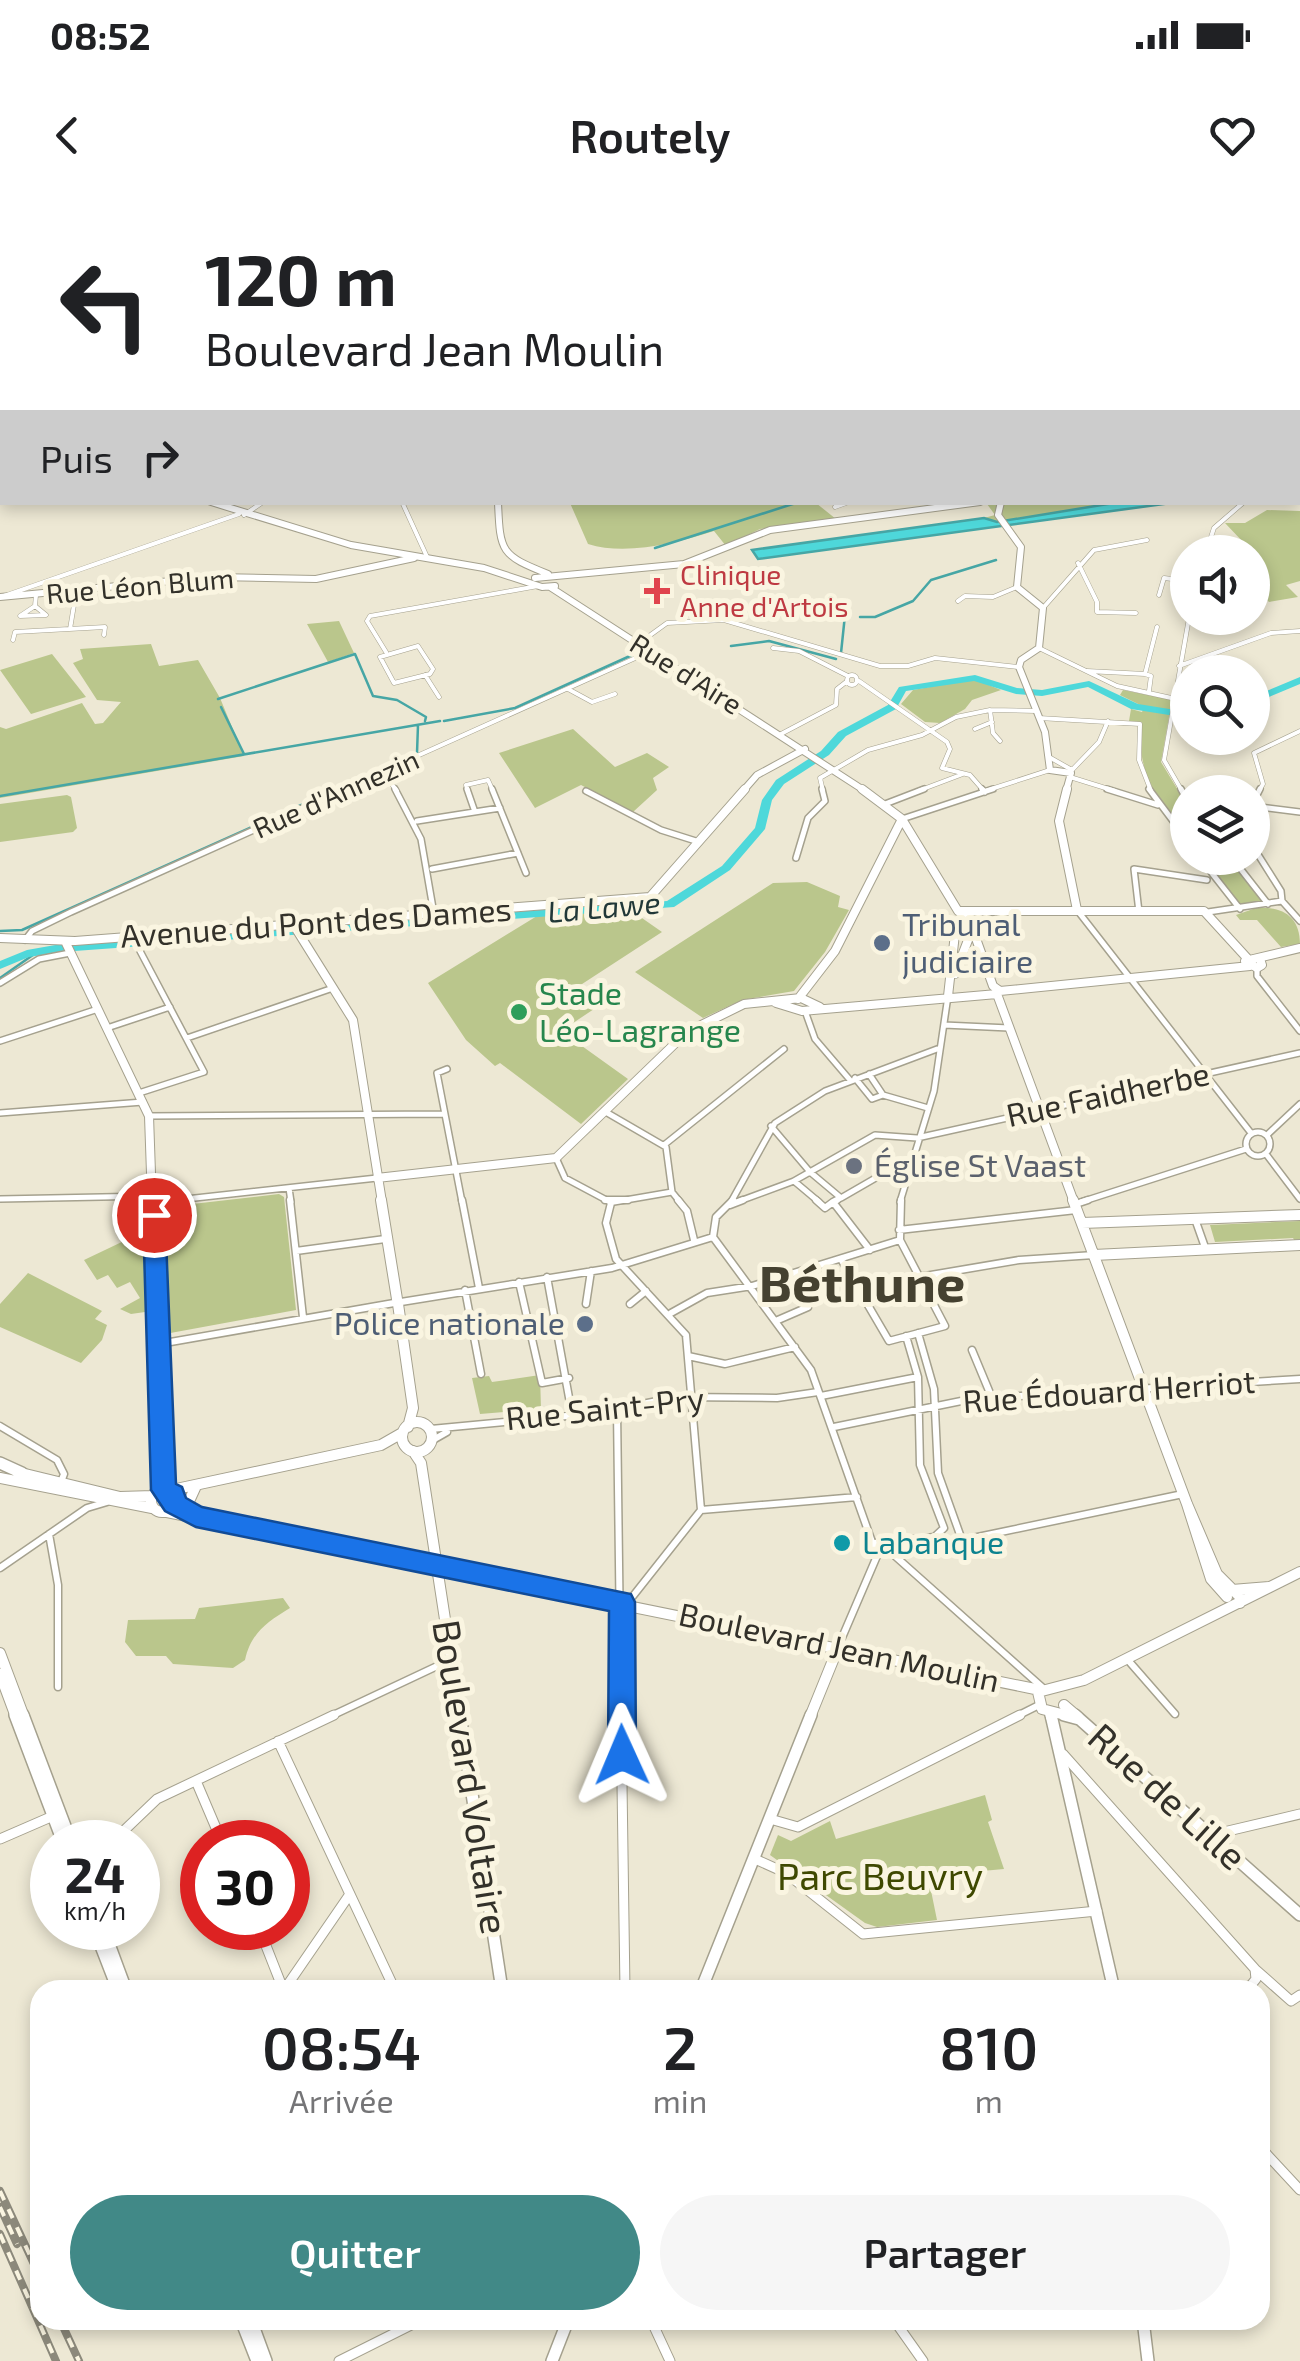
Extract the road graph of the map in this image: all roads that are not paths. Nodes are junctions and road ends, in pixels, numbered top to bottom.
1 (329, 200) edge
2 (344, 200) edge
3 (408, 200) edge
4 (218, 505) edge
5 (258, 505) edge
6 (404, 505) edge
7 (498, 505) edge
8 (838, 505) edge
9 (945, 505) edge
10 (962, 505) edge
11 (998, 505) edge
12 (1241, 505) edge
13 (835, 506) dead end
14 (910, 511) junction
15 (241, 514) junction
16 (1212, 535) edge
17 (1147, 540) dead end
18 (406, 559) junction
19 (428, 560) junction
20 (1078, 564) junction
21 (529, 567) junction
22 (548, 574) junction
23 (512, 576) junction
24 (1170, 579) edge
25 (537, 581) junction
26 (557, 584) junction
27 (1017, 587) junction
28 (76, 593) junction
29 (36, 595) junction
30 (1159, 595) dead end
31 (2, 597) edge
32 (958, 600) dead end
33 (34, 606) dead end
34 (1042, 608) junction
35 (1136, 613) dead end
36 (1157, 627) dead end
37 (70, 629) junction
38 (1300, 631) edge
39 (104, 635) dead end
40 (13, 640) dead end
41 (641, 642) junction
42 (773, 648) dead end
43 (1039, 648) junction
44 (386, 652) junction
45 (651, 652) junction
46 (1221, 655) edge
47 (851, 661) junction
48 (1019, 667) junction
49 (1086, 672) junction
50 (1145, 674) junction
51 (426, 675) junction
52 (849, 678) junction
53 (568, 689) junction
54 (1151, 693) junction
55 (615, 694) dead end
56 (439, 698) dead end
57 (1170, 698) edge
58 (990, 710) junction
59 (1038, 715) junction
60 (1108, 721) junction
61 (992, 722) junction
62 (1170, 728) edge
63 (975, 729) dead end
64 (932, 730) junction
65 (1300, 732) edge
66 (781, 734) junction
67 (1000, 741) dead end
68 (813, 754) junction
69 (1049, 757) junction
70 (840, 770) junction
71 (1050, 770) junction
72 (382, 773) junction
73 (963, 774) junction
74 (1173, 775) edge
75 (1260, 775) edge
76 (1070, 776) junction
77 (586, 791) dead end
78 (985, 792) junction
79 (886, 804) junction
80 (1159, 805) junction
81 (500, 808) junction
82 (1270, 808) edge
83 (475, 812) junction
84 (1300, 812) edge
85 (902, 818) junction
86 (1170, 819) edge
87 (417, 822) junction
88 (699, 842) junction
89 (518, 853) junction
90 (796, 858) dead end
91 (432, 869) junction
92 (526, 872) dead end
93 (1270, 874) edge
94 (1215, 875) edge
95 (1245, 875) edge
96 (1207, 880) dead end
97 (1282, 901) junction
98 (1266, 904) junction
99 (1243, 908) junction
100 (1076, 910) junction
101 (958, 911) junction
102 (1139, 912) junction
103 (1208, 912) junction
104 (434, 914) junction
105 (1300, 922) edge
106 (956, 925) junction
107 (973, 927) junction
108 (295, 928) junction
109 (0, 938) edge
110 (25, 940) junction
111 (968, 940) junction
112 (68, 947) junction
113 (1300, 948) edge
114 (140, 951) dead end
115 (983, 956) junction
116 (1253, 963) junction
117 (1130, 979) junction
118 (0, 983) edge
119 (332, 988) junction
120 (949, 991) junction
121 (996, 991) junction
122 (803, 1002) junction
123 (170, 1007) junction
124 (98, 1009) junction
125 (944, 1026) junction
126 (107, 1028) junction
127 (1008, 1028) junction
128 (1300, 1031) edge
129 (187, 1038) junction
130 (0, 1041) edge
131 (784, 1049) dead end
132 (938, 1050) junction
133 (1300, 1053) edge
134 (447, 1069) dead end
135 (869, 1074) junction
136 (1203, 1074) junction
137 (853, 1079) junction
138 (883, 1095) junction
139 (141, 1098) junction
140 (1300, 1104) edge
141 (928, 1108) junction
142 (1039, 1110) junction
143 (604, 1111) junction
144 (0, 1114) edge
145 (368, 1114) junction
146 (444, 1114) junction
147 (149, 1116) junction
148 (771, 1126) junction
149 (1251, 1133) junction
150 (1266, 1135) junction
151 (917, 1138) junction
152 (664, 1145) junction
153 (1246, 1148) junction
154 (1266, 1154) junction
155 (556, 1158) junction
156 (456, 1169) junction
157 (810, 1172) junction
158 (908, 1173) junction
159 (377, 1178) junction
160 (794, 1180) junction
161 (289, 1188) junction
162 (672, 1192) junction
163 (0, 1199) edge
164 (1300, 1199) edge
165 (154, 1200) junction
166 (837, 1200) junction
167 (611, 1203) junction
168 (730, 1205) junction
169 (1077, 1207) junction
170 (1300, 1215) edge
171 (1195, 1220) junction
172 (1082, 1224) junction
173 (899, 1230) junction
174 (713, 1237) junction
175 (386, 1239) junction
176 (694, 1240) junction
177 (900, 1240) junction
178 (1300, 1245) edge
179 (296, 1250) junction
180 (870, 1250) junction
181 (1206, 1250) junction
182 (1094, 1255) junction
183 (841, 1259) junction
184 (623, 1264) junction
185 (591, 1271) junction
186 (547, 1277) junction
187 (920, 1277) junction
188 (519, 1282) junction
189 (752, 1286) junction
190 (480, 1288) junction
191 (465, 1290) junction
192 (646, 1290) junction
193 (397, 1302) junction
194 (586, 1304) dead end
195 (630, 1304) dead end
196 (808, 1307) dead end
197 (671, 1313) junction
198 (303, 1318) junction
199 (777, 1320) junction
200 (918, 1333) junction
201 (906, 1336) junction
202 (159, 1344) junction
203 (796, 1347) junction
204 (972, 1350) dead end
205 (688, 1356) junction
206 (724, 1364) junction
207 (482, 1374) dead end
208 (720, 1376) dead end
209 (918, 1377) junction
210 (569, 1378) junction
211 (1300, 1380) edge
212 (1143, 1390) junction
213 (820, 1394) junction
214 (691, 1397) junction
215 (992, 1398) junction
216 (934, 1406) junction
217 (413, 1408) junction
218 (919, 1408) junction
219 (617, 1410) junction
220 (572, 1414) junction
221 (0, 1426) edge
222 (834, 1426) junction
223 (405, 1430) junction
224 (429, 1435) junction
225 (381, 1445) junction
226 (408, 1449) junction
227 (920, 1456) junction
228 (936, 1458) junction
229 (421, 1462) junction
230 (0, 1465) edge
231 (22, 1472) joint
232 (0, 1478) edge
233 (60, 1483) junction
234 (193, 1487) junction
235 (857, 1497) junction
236 (164, 1499) junction
237 (1185, 1499) junction
238 (109, 1502) junction
239 (701, 1510) junction
240 (188, 1513) junction
241 (49, 1534) junction
242 (875, 1543) junction
243 (962, 1543) junction
244 (895, 1550) junction
245 (877, 1556) junction
246 (437, 1565) junction
247 (0, 1568) edge
248 (1300, 1572) edge
249 (1267, 1588) joint
250 (1234, 1598) junction
251 (622, 1602) junction
252 (838, 1648) junction
253 (0, 1653) edge
254 (1127, 1659) junction
255 (451, 1660) junction
256 (0, 1674) edge
257 (1073, 1683) junction
258 (1016, 1685) joint
259 (58, 1686) dead end
260 (1042, 1694) junction
261 (1059, 1708) junction
262 (1175, 1714) dead end
263 (1079, 1719) joint
264 (1055, 1726) joint
265 (278, 1741) junction
266 (1060, 1752) junction
267 (196, 1780) junction
268 (1300, 1814) edge
269 (53, 1816) junction
270 (770, 1819) junction
271 (55, 1820) edge
272 (63, 1820) edge
273 (133, 1820) edge
274 (213, 1820) edge
275 (1212, 1835) junction
276 (0, 1839) edge
277 (754, 1858) junction
278 (350, 1894) junction
279 (1098, 1911) junction
280 (1300, 1915) edge
281 (103, 1950) edge
282 (111, 1950) edge
283 (268, 1950) edge
284 (1254, 1969) junction
285 (114, 1980) edge
286 (122, 1980) edge
287 (280, 1980) edge
288 (291, 1980) edge
289 (390, 1980) edge
290 (500, 1980) edge
291 (625, 1980) edge
292 (705, 1980) edge
293 (1112, 1980) edge
294 (1255, 1980) edge
295 (1267, 1980) edge
296 (1270, 1983) edge
297 (1300, 1995) edge
298 (1270, 2158) edge
299 (1300, 2190) edge
300 (245, 2330) edge
301 (255, 2330) edge
302 (401, 2330) edge
303 (564, 2330) edge
304 (655, 2330) edge
305 (901, 2330) edge
306 (1144, 2330) edge
307 (256, 2361) edge
308 (266, 2361) edge
309 (339, 2361) edge
310 (552, 2361) edge
311 (670, 2361) edge
312 (923, 2361) edge
313 (1148, 2361) edge

1 - 2 main road
2 - 3 main road
4 - 15 street
5 - 15 street
6 - 19 street
7 - 21 street
8 - 13 street
9 - 14 street
10 - 14 street
11 - 27 street
12 - 16 street
14 - 26 street
15 - 18 street
15 - 31 street
17 - 20 street
18 - 19 street
18 - 28 street, Rue Léon Blum
19 - 23 street
20 - 34 street
20 - 35 street
21 - 22 street
21 - 23 street
21 - 25 street
22 - 25 street
22 - 26 street
23 - 25 street
24 - 30 street
25 - 26 street
25 - 44 street
26 - 41 street, Rue d'Aire
27 - 32 street
27 - 34 street
28 - 29 street, Rue Léon Blum
28 - 37 street
29 - 31 street, Rue Léon Blum
29 - 33 street
34 - 43 street
36 - 50 street
37 - 39 street
37 - 40 street
38 - 46 street
41 - 45 street, Rue d'Aire
41 - 47 street
42 - 52 street
43 - 48 street
43 - 49 street
44 - 51 street
44 - 51 street
45 - 53 street, Rue d'Annezin
45 - 66 street, Rue d'Aire
47 - 48 street
47 - 52 street
48 - 59 street
49 - 50 street
49 - 54 street
50 - 54 street
51 - 56 street
52 - 64 street
52 - 66 street
53 - 55 street
53 - 72 street, Rue d'Annezin
54 - 57 street
58 - 59 street
58 - 61 street
58 - 64 street
59 - 60 street
59 - 69 street
60 - 76 street
60 - 80 street
61 - 63 street
61 - 67 street
62 - 74 street
64 - 70 street
64 - 73 street
65 - 75 street
66 - 68 street, Rue d'Aire
68 - 70 street, Rue d'Aire
68 - 88 street, Avenue du Pont des Dames
69 - 71 street
69 - 76 street
70 - 79 street, Rue d'Aire
70 - 90 street
71 - 76 street
71 - 78 street
72 - 87 street
72 - 110 street, Rue d'Annezin
73 - 78 street
73 - 79 street
76 - 80 street
76 - 100 street
77 - 88 street
78 - 85 street
79 - 85 street, Rue d'Aire
80 - 86 street
81 - 83 street
81 - 83 street
81 - 89 street
82 - 84 street
83 - 87 street
85 - 101 street, Rue d'Aire
85 - 122 street
87 - 91 street
88 - 104 street, Avenue du Pont des Dames
89 - 91 street
89 - 92 street
91 - 104 street
93 - 97 street
94 - 99 street
95 - 98 street
96 - 102 street
97 - 98 street
97 - 105 street
98 - 99 street
99 - 103 street
100 - 101 street
100 - 102 street
100 - 117 street
101 - 106 street
101 - 107 street
102 - 103 street
103 - 116 street
104 - 108 street, Avenue du Pont des Dames
106 - 111 street
106 - 120 street
107 - 111 street
107 - 115 street
108 - 112 street, Avenue du Pont des Dames
108 - 119 street
109 - 110 street, Avenue du Pont des Dames
110 - 112 street, Avenue du Pont des Dames
111 - 115 street
111 - 120 street
112 - 118 street
112 - 124 street
113 - 116 street
114 - 123 street
115 - 121 street
116 - 117 street
116 - 128 street
117 - 121 street
117 - 136 street
119 - 129 street
119 - 145 street
120 - 121 street
120 - 122 street
120 - 125 street
121 - 127 street
122 - 137 street
122 - 143 street
123 - 126 street
123 - 129 street
124 - 126 street
124 - 130 street
125 - 127 street
125 - 132 street
126 - 139 street
127 - 142 street
129 - 139 street
131 - 152 street
132 - 135 street
132 - 141 street
133 - 136 street, Rue Faidherbe
134 - 146 street
135 - 137 street
135 - 138 street
136 - 142 street, Rue Faidherbe
136 - 149 street
137 - 138 street
137 - 148 street
138 - 141 street
139 - 144 street
139 - 147 street
140 - 150 street
141 - 151 street
142 - 151 street, Rue Faidherbe
142 - 169 street
143 - 152 street
143 - 155 street
145 - 146 street
145 - 147 street
145 - 159 street
146 - 156 street
147 - 165 street
148 - 157 street
148 - 168 street
149 - 150 street
149 - 153 street
150 - 154 street
151 - 157 street, Rue Faidherbe
151 - 158 street
152 - 162 street
153 - 154 street
153 - 169 street
154 - 164 street
155 - 156 street
155 - 167 street
156 - 159 street
156 - 190 street
157 - 160 street, Rue Faidherbe
157 - 166 street
158 - 166 street
158 - 173 street
159 - 161 street
159 - 175 street
160 - 166 street
160 - 168 street, Rue Faidherbe
161 - 165 street
161 - 179 street
162 - 167 street
162 - 176 street
163 - 165 street
165 - 202 street
166 - 180 street
167 - 184 street
168 - 174 street
169 - 172 street
169 - 173 street
170 - 171 street
171 - 172 street
171 - 181 street
172 - 182 street
173 - 177 street
174 - 176 street
174 - 189 street
175 - 179 street
175 - 193 street
176 - 184 street
177 - 180 street
177 - 187 street
178 - 181 street
179 - 198 street
180 - 183 street
181 - 182 street
182 - 187 street
182 - 212 street
183 - 189 street
183 - 201 street
184 - 185 street
184 - 192 street
185 - 186 street
185 - 194 street
186 - 188 street
186 - 210 street
187 - 200 street
188 - 190 street
188 - 210 street
189 - 197 street
189 - 199 street
190 - 191 street
191 - 193 street
191 - 207 street
192 - 195 street
192 - 197 street
193 - 198 street
193 - 217 street
196 - 199 street
197 - 205 street
198 - 202 street
199 - 203 street
200 - 201 street
200 - 216 street
201 - 209 street
202 - 236 street
203 - 206 street
203 - 213 street
204 - 215 street
205 - 206 street
205 - 214 street
206 - 208 street
209 - 213 street, Rue Saint-Pry
209 - 218 street
210 - 220 street
211 - 212 street, Rue Édouard Herriot
212 - 215 street, Rue Édouard Herriot
212 - 237 street
213 - 214 street, Rue Saint-Pry
213 - 222 street
214 - 219 street, Rue Saint-Pry
214 - 239 street
215 - 216 street, Rue Édouard Herriot
216 - 218 street, Rue Édouard Herriot
216 - 228 street
217 - 223 street
217 - 224 street
218 - 222 street, Rue Édouard Herriot
218 - 227 street
219 - 220 street, Rue Saint-Pry
219 - 251 street
220 - 224 street, Rue Saint-Pry
221 - 233 street
222 - 235 street
223 - 224 street
223 - 225 street
223 - 226 street
224 - 226 street
224 - 229 street
225 - 226 street
225 - 234 street
226 - 229 street
227 - 228 street
227 - 244 street
228 - 243 street
229 - 246 street, Boulevard Voltaire
230 - 231 main road
231 - 233 street
232 - 238 street
233 - 236 street
234 - 236 street
234 - 240 street
235 - 239 street
235 - 242 street
236 - 238 street
236 - 240 street, Boulevard Jean Moulin
237 - 243 street
237 - 250 street
238 - 241 street
239 - 251 street
240 - 246 street, Boulevard Jean Moulin
241 - 247 street
241 - 259 street
242 - 244 street
242 - 245 street
243 - 244 street
244 - 245 street
244 - 260 street
245 - 252 street
246 - 251 street, Boulevard Jean Moulin
246 - 255 street, Boulevard Voltaire
248 - 249 street
249 - 250 street
250 - 254 street
251 - 252 street, Boulevard Jean Moulin
251 - 291 street
252 - 258 street, Boulevard Jean Moulin
252 - 270 street
253 - 272 street
254 - 257 street
254 - 262 street
255 - 265 street
255 - 290 street, Boulevard Voltaire
256 - 269 street
257 - 260 street
257 - 261 street
258 - 260 street, Boulevard Jean Moulin
260 - 261 street
260 - 261 street
260 - 270 street
261 - 263 street, Rue de Lille
261 - 264 street
263 - 275 street, Rue de Lille
264 - 266 street
265 - 267 street
265 - 278 street
266 - 279 street
266 - 284 street
267 - 273 street
267 - 274 street
268 - 275 street
269 - 271 street
269 - 276 street
270 - 277 street
275 - 280 street, Rue de Lille
277 - 279 street
277 - 292 street
278 - 288 street
278 - 289 street
279 - 293 street
281 - 285 street
282 - 286 street
283 - 287 street
284 - 294 street
284 - 295 street
296 - 297 street
298 - 299 street
300 - 307 street
301 - 308 street
302 - 309 street
303 - 310 street
304 - 311 street
305 - 312 street
306 - 313 street

